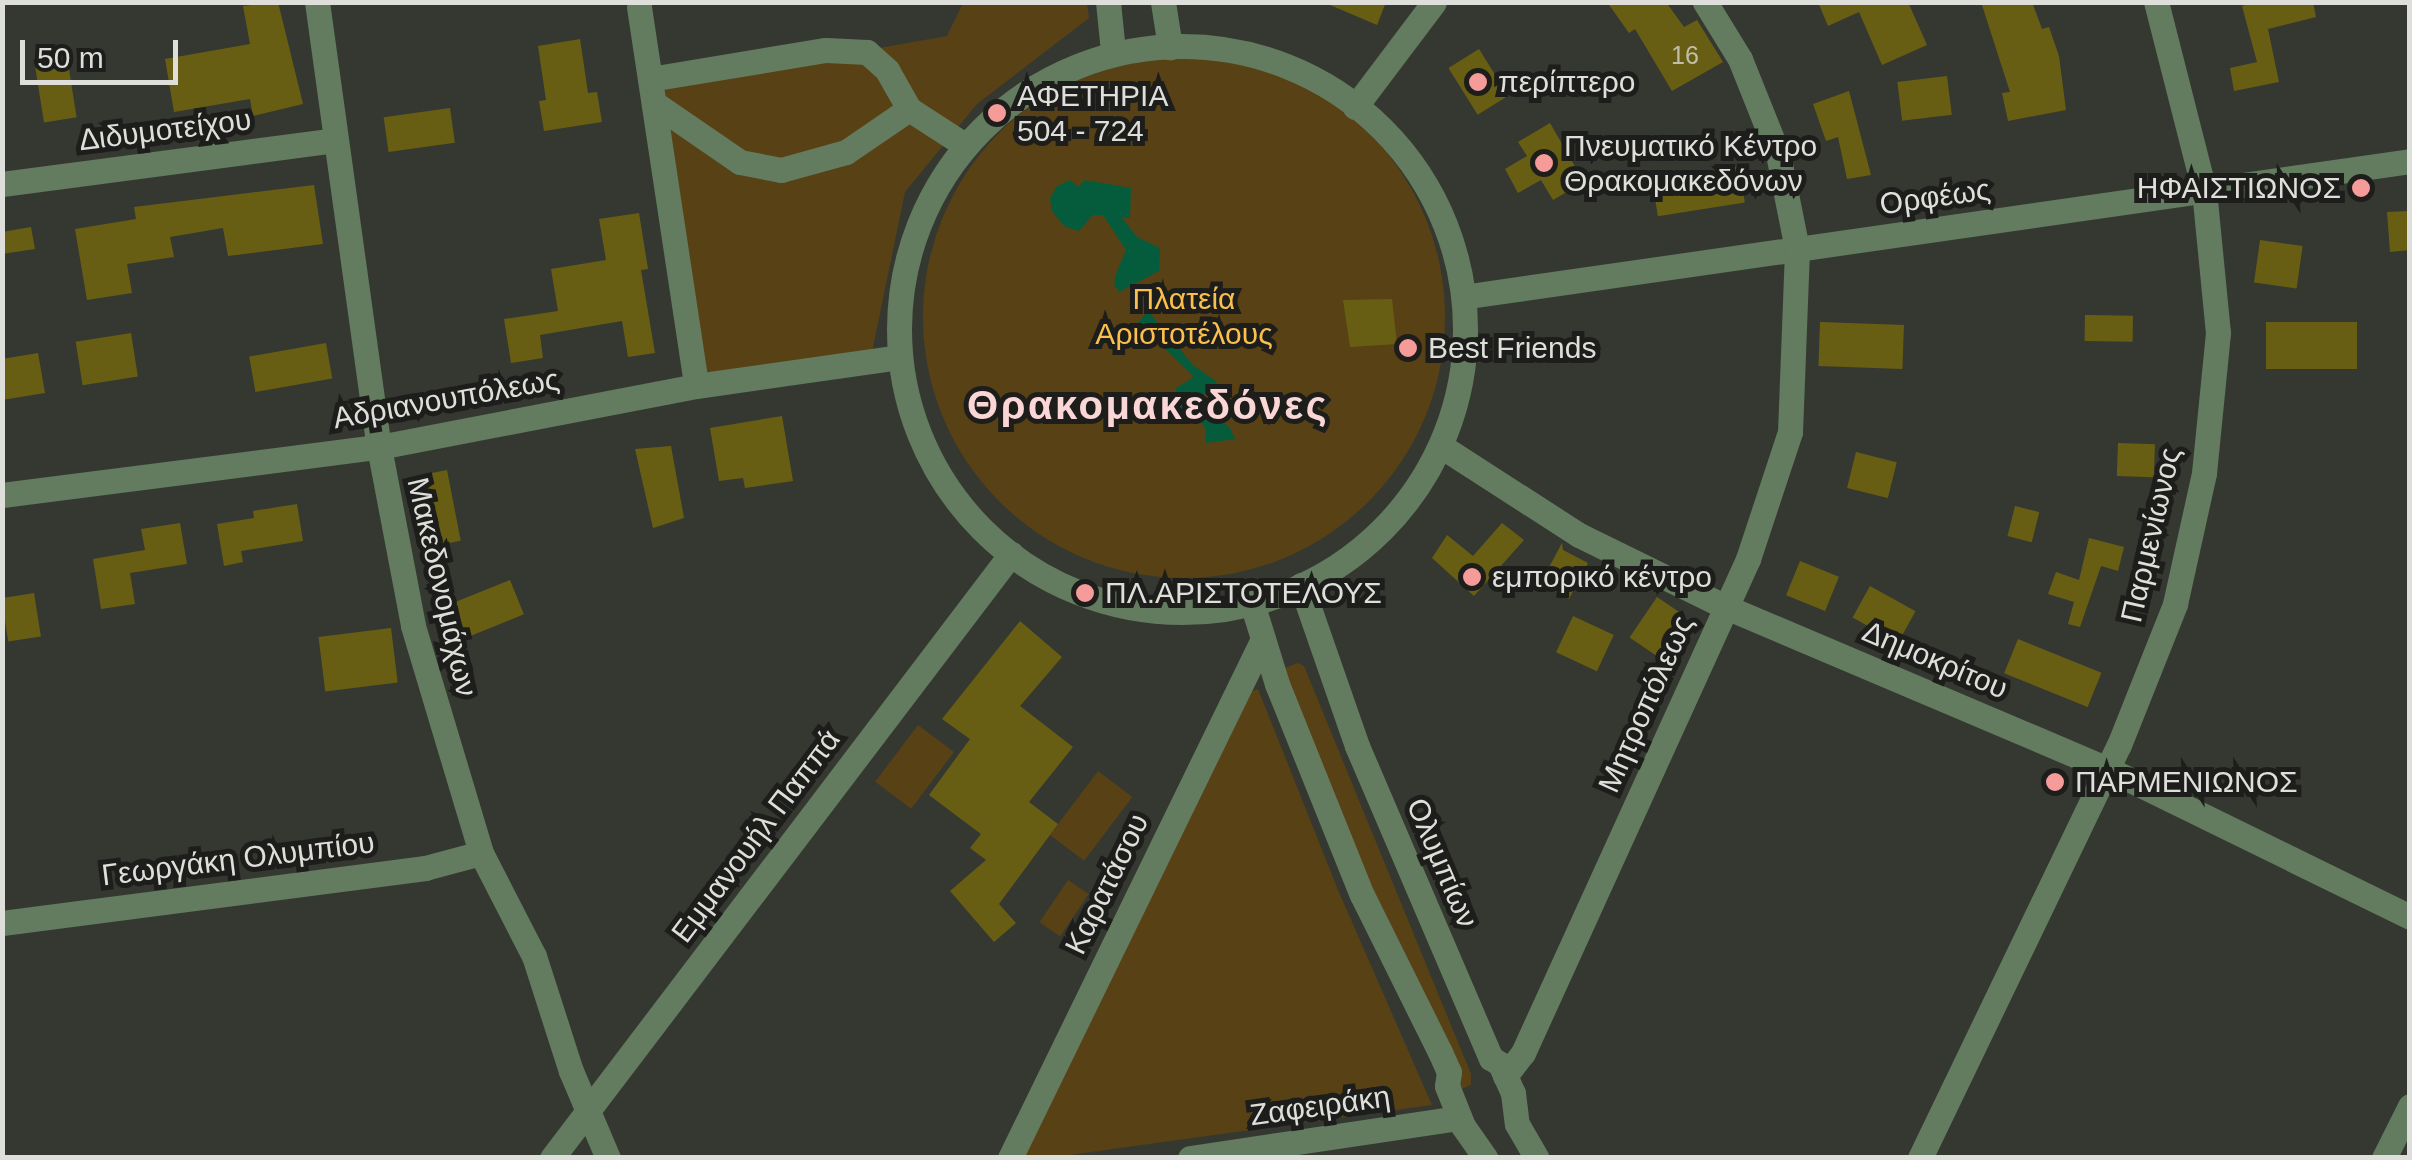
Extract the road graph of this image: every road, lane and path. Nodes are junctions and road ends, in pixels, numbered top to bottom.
1 (317, 2) edge
2 (1108, 2) edge
3 (1164, 2) edge
4 (1434, 2) edge
5 (1705, 2) edge
6 (2156, 2) edge
7 (639, 6) dead end
8 (1170, 47) junction
9 (1113, 50) junction
10 (652, 91) junction
11 (1356, 107) junction
12 (909, 109) junction
13 (336, 140) junction
14 (963, 144) junction
15 (2410, 160) edge
16 (2, 184) edge
17 (2204, 190) junction
18 (1797, 249) junction
19 (1469, 296) junction
20 (899, 358) junction
21 (696, 386) junction
22 (378, 447) junction
23 (1444, 448) junction
24 (2, 496) edge
25 (1011, 554) junction
26 (1301, 585) junction
27 (1252, 603) junction
28 (1726, 606) junction
29 (1263, 639) junction
30 (2108, 769) junction
31 (481, 854) junction
32 (2410, 918) edge
33 (2, 923) edge
34 (1498, 1067) junction
35 (1449, 1072) junction
36 (2410, 1106) edge
37 (587, 1113) junction
38 (1459, 1118) junction
39 (1517, 1124) junction
40 (1476, 1152) edge
41 (552, 1158) edge
42 (608, 1158) edge
43 (1010, 1158) edge
44 (1190, 1158) edge
45 (1538, 1158) edge
46 (1920, 1158) edge
47 (2384, 1158) edge

1 - 13 street, Μακεδονομάχων
2 - 9 street
3 - 8 street
4 - 11 street
5 - 18 street, Μητροπόλεως
6 - 17 street, Παρμενίωνος
7 - 10 street
8 - 9 street
8 - 11 street
9 - 14 street
10 - 12 street
10 - 12 street
10 - 21 street
11 - 19 street
12 - 14 street
13 - 16 street, Διδυμοτείχου
13 - 22 street, Μακεδονομάχων
14 - 20 street
15 - 17 street, Ορφέως
17 - 18 street, Ορφέως
17 - 30 street, Παρμενίωνος
18 - 19 street, Ορφέως
18 - 28 street, Μητροπόλεως
19 - 23 street
20 - 21 street, Αδριανουπόλεως
20 - 25 street
21 - 22 street, Αδριανουπόλεως
22 - 24 street, Αδριανουπόλεως
22 - 31 street, Μακεδονομάχων
23 - 26 street
23 - 28 street, Δημοκρίτου
25 - 27 street
25 - 37 street, Εμμανουήλ Παππά
26 - 27 street
26 - 34 street, Ολυμπίων
27 - 29 street
28 - 30 street, Δημοκρίτου
28 - 34 street, Μητροπόλεως
29 - 35 street
29 - 43 street, Καρατάσου
30 - 32 street, Δημοκρίτου
30 - 46 street, Παρμενίωνος
31 - 33 street, Γεωργάκη Ολυμπίου
31 - 37 street, Μακεδονομάχων
34 - 35 street
34 - 39 street, Ολυμπίων
35 - 38 street
36 - 47 street
37 - 41 street, Εμμανουήλ Παππά
37 - 42 street, Μακεδονομάχων
38 - 40 street
38 - 44 street, Ζαφειράκη
39 - 40 street
39 - 45 street, Ολυμπίων

